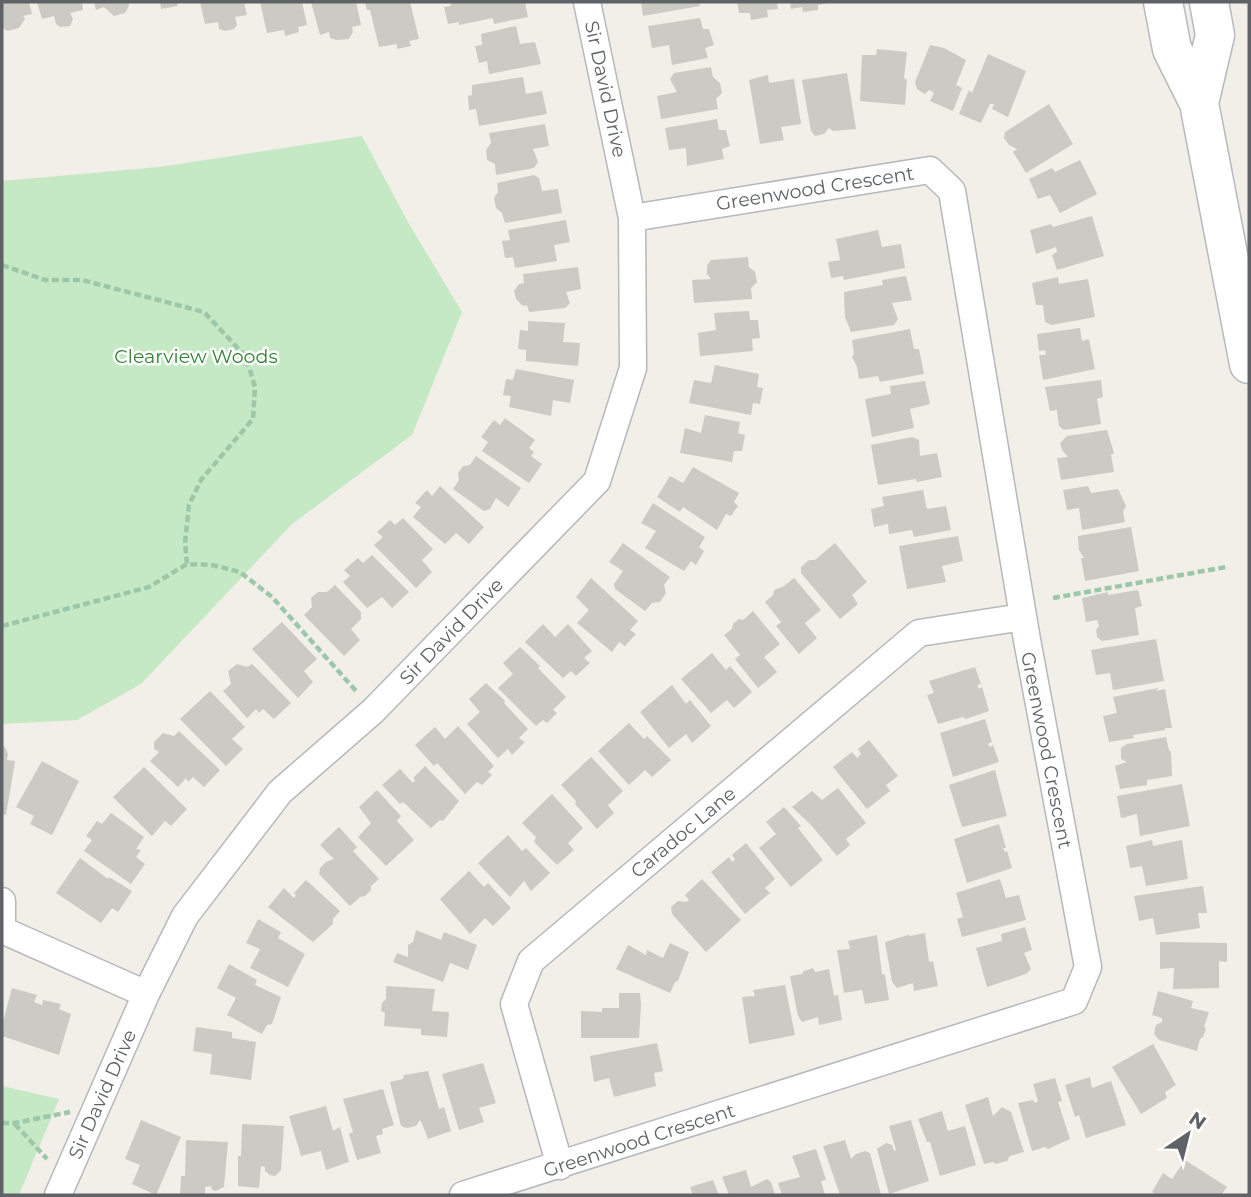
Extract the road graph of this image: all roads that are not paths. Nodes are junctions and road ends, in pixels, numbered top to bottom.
1 (587, 2) edge
2 (1163, 2) edge
3 (1209, 2) edge
4 (1199, 103) junction
5 (632, 218) junction
6 (1249, 364) edge
7 (1023, 617) junction
8 (2, 901) edge
9 (2, 920) edge
10 (2, 930) edge
11 (146, 994) junction
12 (560, 1166) junction
13 (62, 1187) edge
14 (463, 1195) edge

1 - 5 street, Sir David Drive
2 - 4 main road
3 - 4 main road
4 - 6 main road
5 - 7 street, Greenwood Crescent
5 - 11 street, Sir David Drive
7 - 12 street, Caradoc Lane
7 - 12 street, Greenwood Crescent
8 - 9 street
10 - 11 street
11 - 13 street, Sir David Drive
12 - 14 street, Greenwood Crescent

